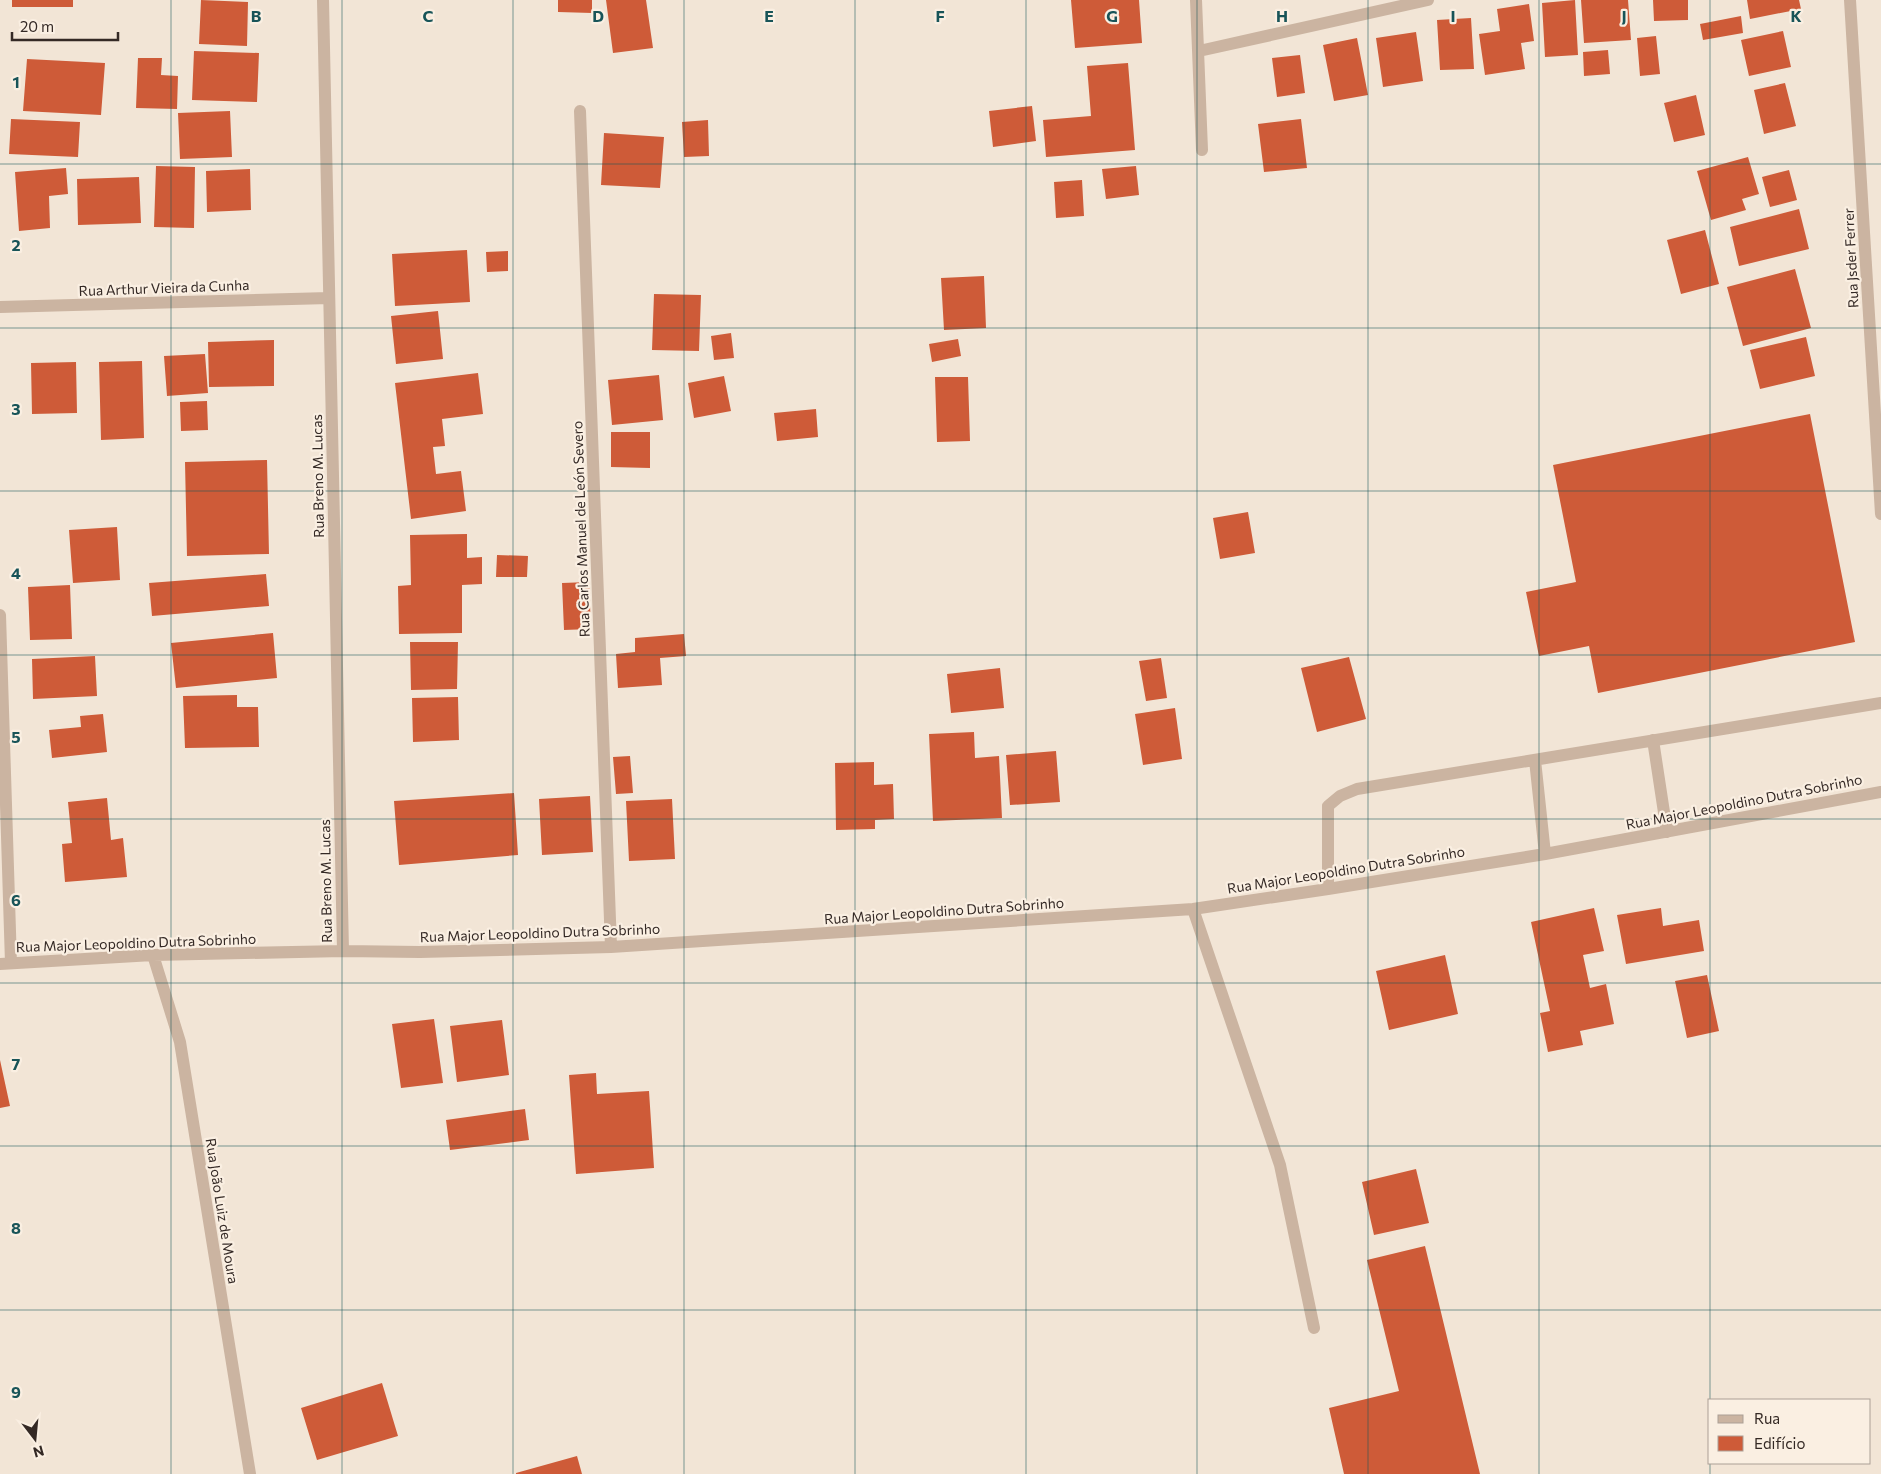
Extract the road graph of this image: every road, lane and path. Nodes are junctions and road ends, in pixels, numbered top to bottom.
1 (323, 0) edge
2 (1196, 0) edge
3 (1428, 0) edge
4 (1850, 0) edge
5 (1199, 51) junction
6 (580, 111) dead end
7 (1202, 150) dead end
8 (330, 298) junction
9 (0, 308) edge
10 (1881, 514) edge
11 (0, 614) edge
12 (1881, 703) edge
13 (1653, 740) junction
14 (1535, 760) junction
15 (1881, 792) edge
16 (1667, 832) junction
17 (1545, 854) junction
18 (1328, 889) junction
19 (1193, 908) junction
20 (611, 947) junction
21 (343, 951) junction
22 (153, 955) junction
23 (6, 964) edge
24 (1314, 1328) dead end
25 (250, 1474) edge

1 - 8 street, Rua Breno M. Lucas
2 - 5 street
3 - 5 street
4 - 10 street, Rua Jsder Ferrer
5 - 7 street
6 - 20 street, Rua Carlos Manuel de León Severo
8 - 9 street, Rua Arthur Vieira da Cunha
8 - 21 street, Rua Breno M. Lucas
11 - 23 street
12 - 13 street
13 - 14 street
13 - 16 street
14 - 17 street
14 - 18 street
15 - 16 street, Rua Major Leopoldino Dutra Sobrinho
16 - 17 street, Rua Major Leopoldino Dutra Sobrinho
17 - 18 street, Rua Major Leopoldino Dutra Sobrinho
18 - 19 street, Rua Major Leopoldino Dutra Sobrinho
19 - 20 street, Rua Major Leopoldino Dutra Sobrinho
19 - 24 street
20 - 21 street, Rua Major Leopoldino Dutra Sobrinho
21 - 22 street, Rua Major Leopoldino Dutra Sobrinho
22 - 23 street, Rua Major Leopoldino Dutra Sobrinho
22 - 25 street, Rua João Luiz de Moura

